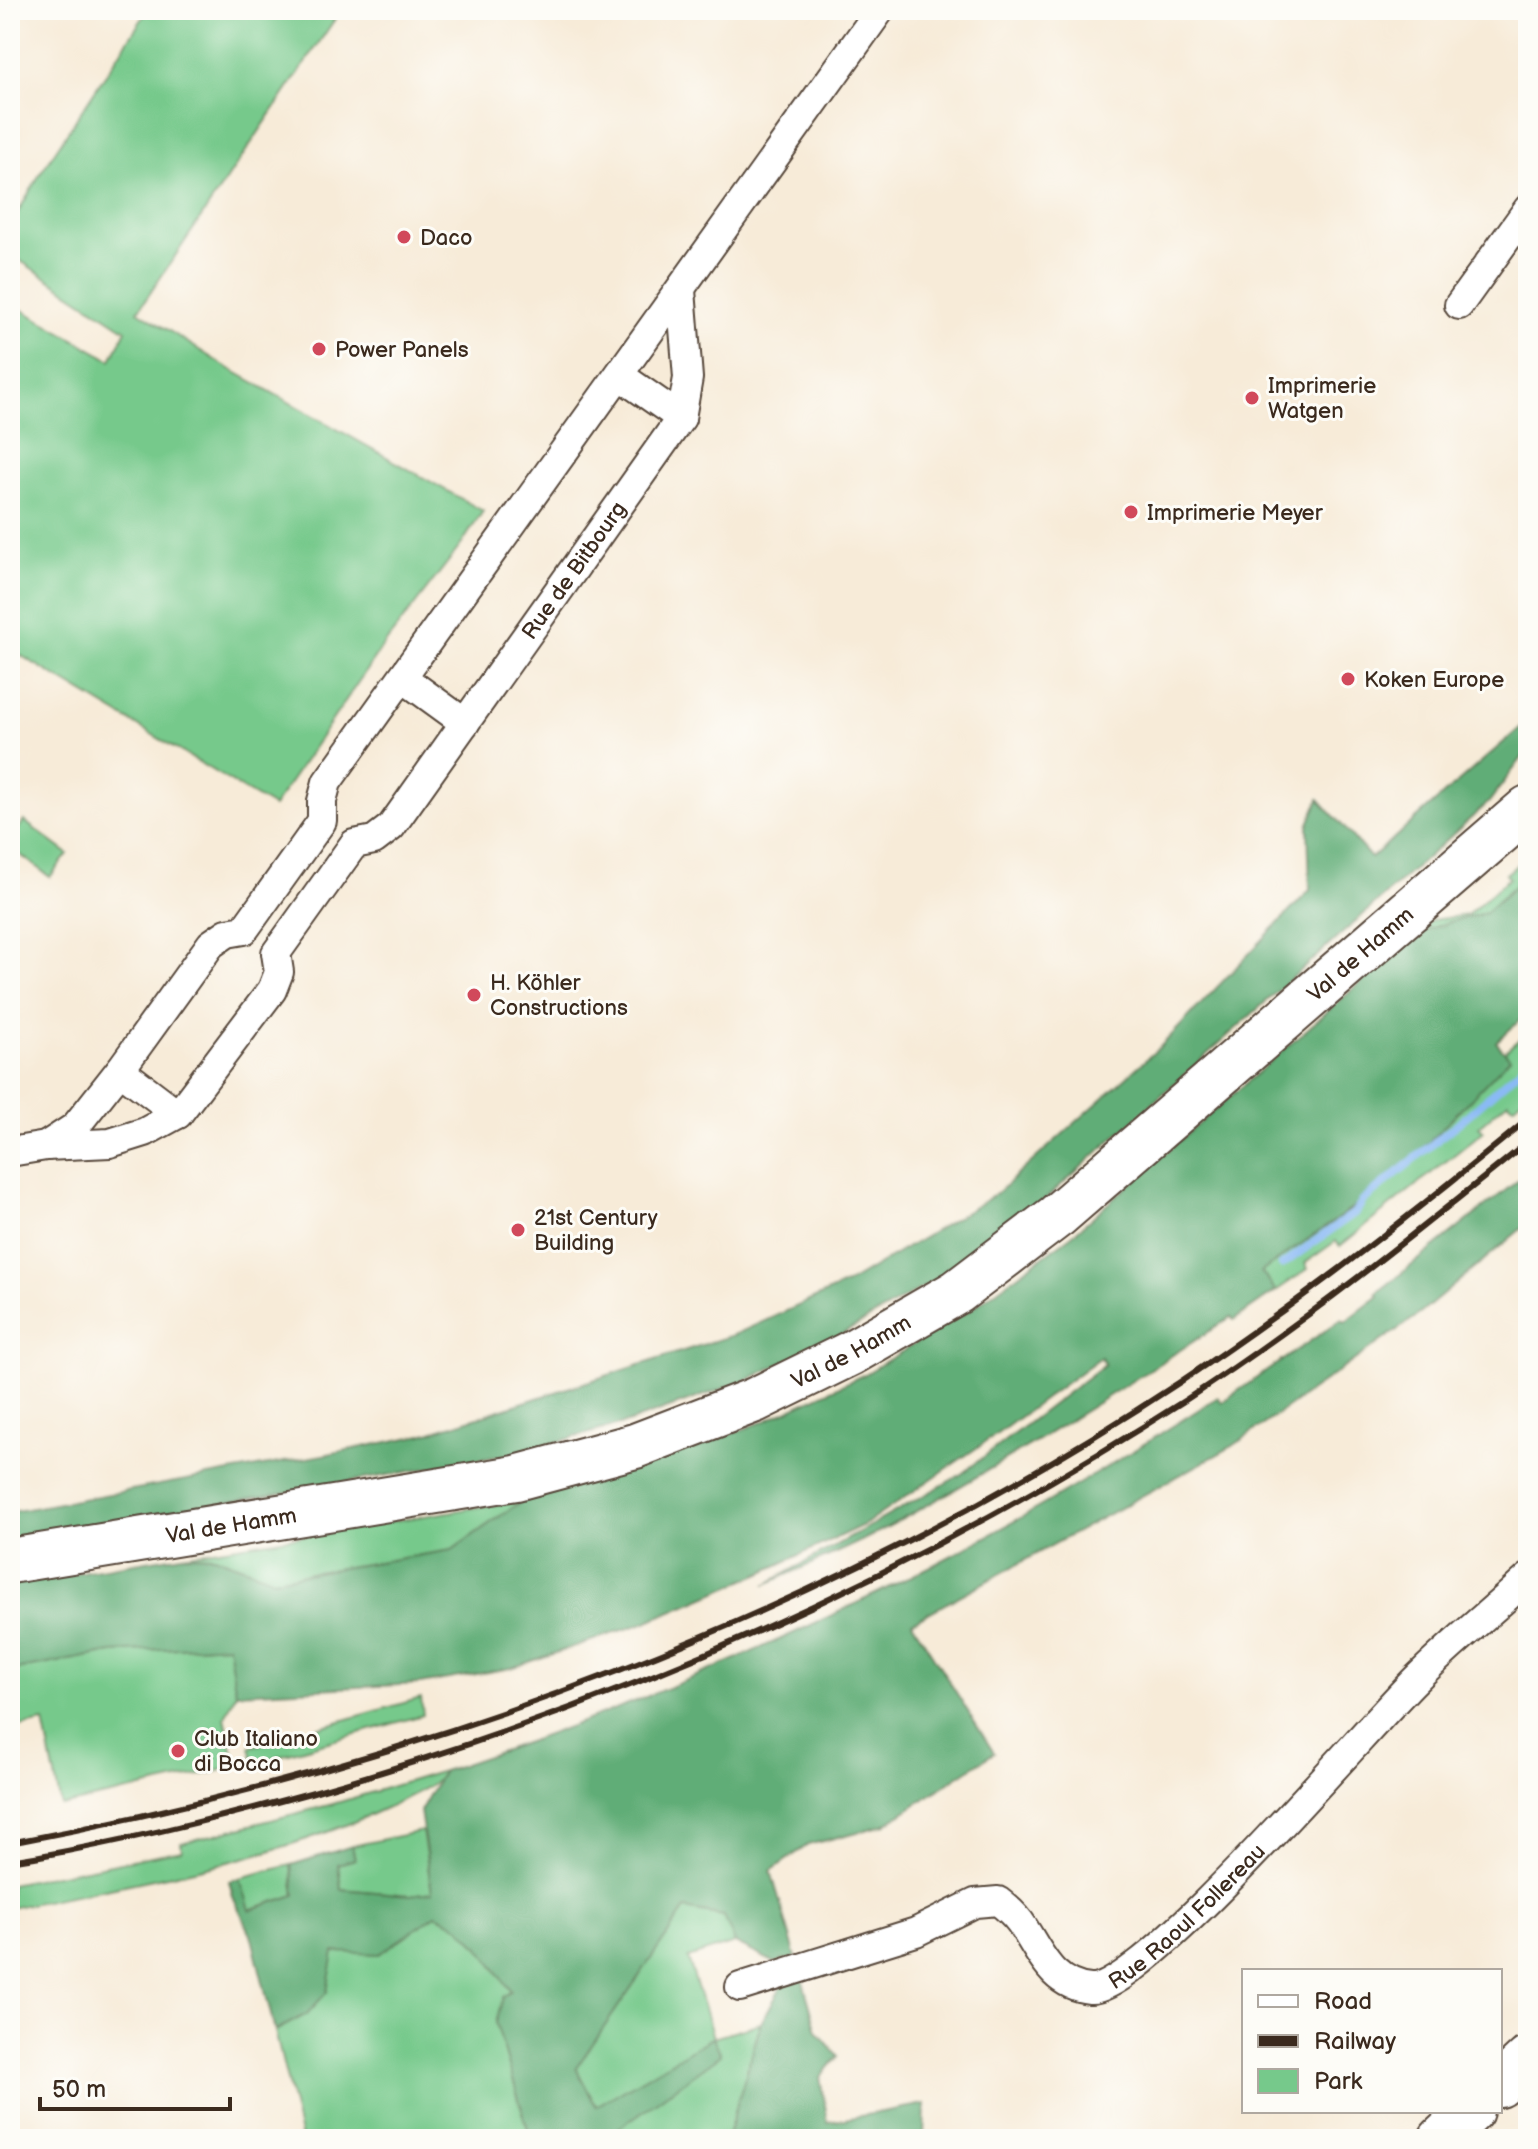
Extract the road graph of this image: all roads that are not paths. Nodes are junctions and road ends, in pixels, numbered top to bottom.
1 (880, 10) edge
2 (1528, 209) edge
3 (681, 290) junction
4 (1459, 305) dead end
5 (619, 375) junction
6 (681, 418) junction
7 (403, 678) junction
8 (465, 723) junction
9 (1528, 808) edge
10 (322, 821) junction
11 (354, 844) junction
12 (284, 875) junction
13 (316, 897) junction
14 (244, 930) junction
15 (276, 953) junction
16 (120, 1070) junction
17 (178, 1114) junction
18 (46, 1146) junction
19 (10, 1152) edge
20 (10, 1561) edge
21 (1528, 1578) edge
22 (740, 1987) dead end
23 (1528, 2059) edge
24 (1502, 2083) edge
25 (1469, 2113) edge
26 (1441, 2139) edge

1 - 3 street
2 - 4 street
3 - 5 street
3 - 6 street, Rue de Bitbourg
5 - 6 street
5 - 7 street
6 - 8 street, Rue de Bitbourg
7 - 8 street
7 - 10 street
8 - 11 street, Rue de Bitbourg
9 - 20 main road, Val de Hamm
10 - 11 street
10 - 12 street
11 - 13 street
12 - 13 street
12 - 14 street
13 - 15 street
14 - 15 street
14 - 16 street
15 - 17 street
16 - 17 street
16 - 18 street
17 - 18 street
18 - 19 street
21 - 22 street, Rue Raoul Follereau
23 - 24 main road
25 - 26 main road

